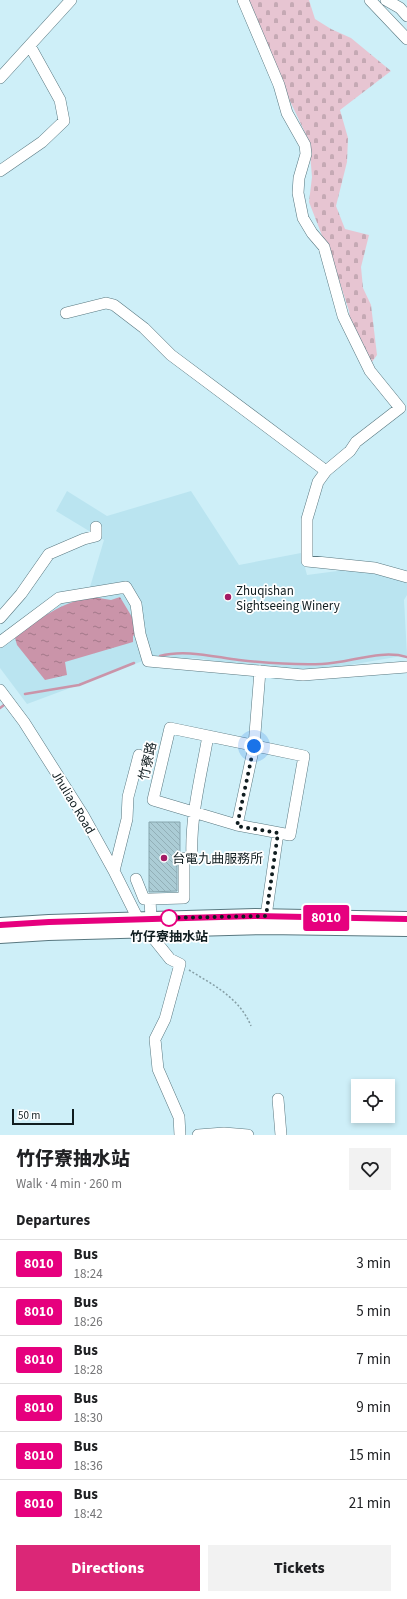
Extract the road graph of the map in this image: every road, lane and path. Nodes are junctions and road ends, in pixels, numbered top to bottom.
1 (71, 0) edge
2 (243, 0) edge
3 (370, 0) edge
4 (386, 0) edge
5 (407, 16) edge
6 (407, 38) edge
7 (30, 46) junction
8 (0, 78) edge
9 (0, 171) edge
10 (66, 313) dead end
11 (326, 471) junction
12 (96, 527) dead end
13 (407, 577) edge
14 (0, 618) edge
15 (0, 642) edge
16 (407, 667) edge
17 (260, 671) junction
18 (0, 690) edge
19 (208, 736) junction
20 (254, 746) junction
21 (139, 755) dead end
22 (194, 813) junction
23 (237, 826) junction
24 (278, 833) junction
25 (114, 871) junction
26 (136, 879) dead end
27 (150, 899) junction
28 (407, 919) edge
29 (266, 922) junction
30 (146, 923) junction
31 (0, 925) edge
32 (407, 929) edge
33 (0, 936) edge
34 (180, 964) junction
35 (251, 1026) dead end
36 (278, 1099) dead end
37 (180, 1135) edge
38 (198, 1135) edge
39 (248, 1135) edge
40 (282, 1135) edge

1 - 7 street
2 - 11 street
3 - 6 street
4 - 5 street
7 - 8 street
7 - 9 street
10 - 11 street
11 - 13 street
12 - 14 street
15 - 17 street
16 - 17 street
17 - 20 street
18 - 25 street, Jhuliao Road
19 - 20 street, 竹寮路
19 - 22 street
19 - 22 street, 竹寮路
20 - 23 street
20 - 24 street, 竹寮路
21 - 25 street
22 - 23 street, 竹寮路
22 - 27 street
23 - 24 street, 竹寮路
24 - 29 street
25 - 30 street, Jhuliao Road
26 - 27 street
27 - 30 street
28 - 29 main road
29 - 30 main road
29 - 32 main road
30 - 31 main road
30 - 33 main road
30 - 34 street, Jhuliao Road
34 - 35 path
34 - 37 street
36 - 40 street
38 - 39 street

